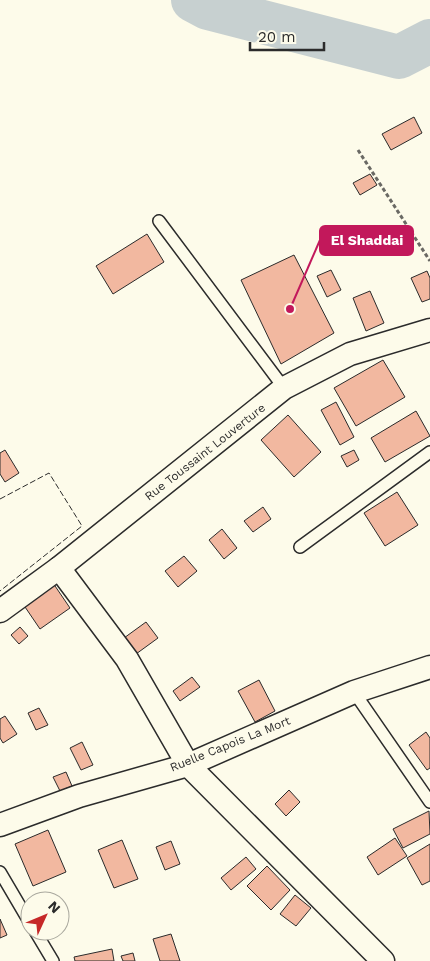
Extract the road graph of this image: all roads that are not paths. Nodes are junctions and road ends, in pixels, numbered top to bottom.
1 (159, 221) dead end
2 (430, 330) edge
3 (284, 388) junction
4 (430, 452) edge
5 (300, 546) dead end
6 (59, 568) junction
7 (0, 611) edge
8 (430, 666) edge
9 (354, 692) junction
10 (188, 764) junction
11 (430, 802) edge
12 (0, 825) edge
13 (0, 872) edge
14 (20, 905) edge
15 (41, 941) edge
16 (53, 961) edge
17 (383, 961) edge

1 - 3 lane
2 - 3 street, Rue Toussaint Louverture
3 - 6 street, Rue Toussaint Louverture
4 - 5 lane
6 - 7 street, Rue Toussaint Louverture
6 - 10 street
8 - 9 street, Ruelle Capois La Mort
9 - 10 street, Ruelle Capois La Mort
9 - 11 lane
10 - 12 street, Ruelle Capois La Mort
10 - 17 street
13 - 14 lane
15 - 16 lane

